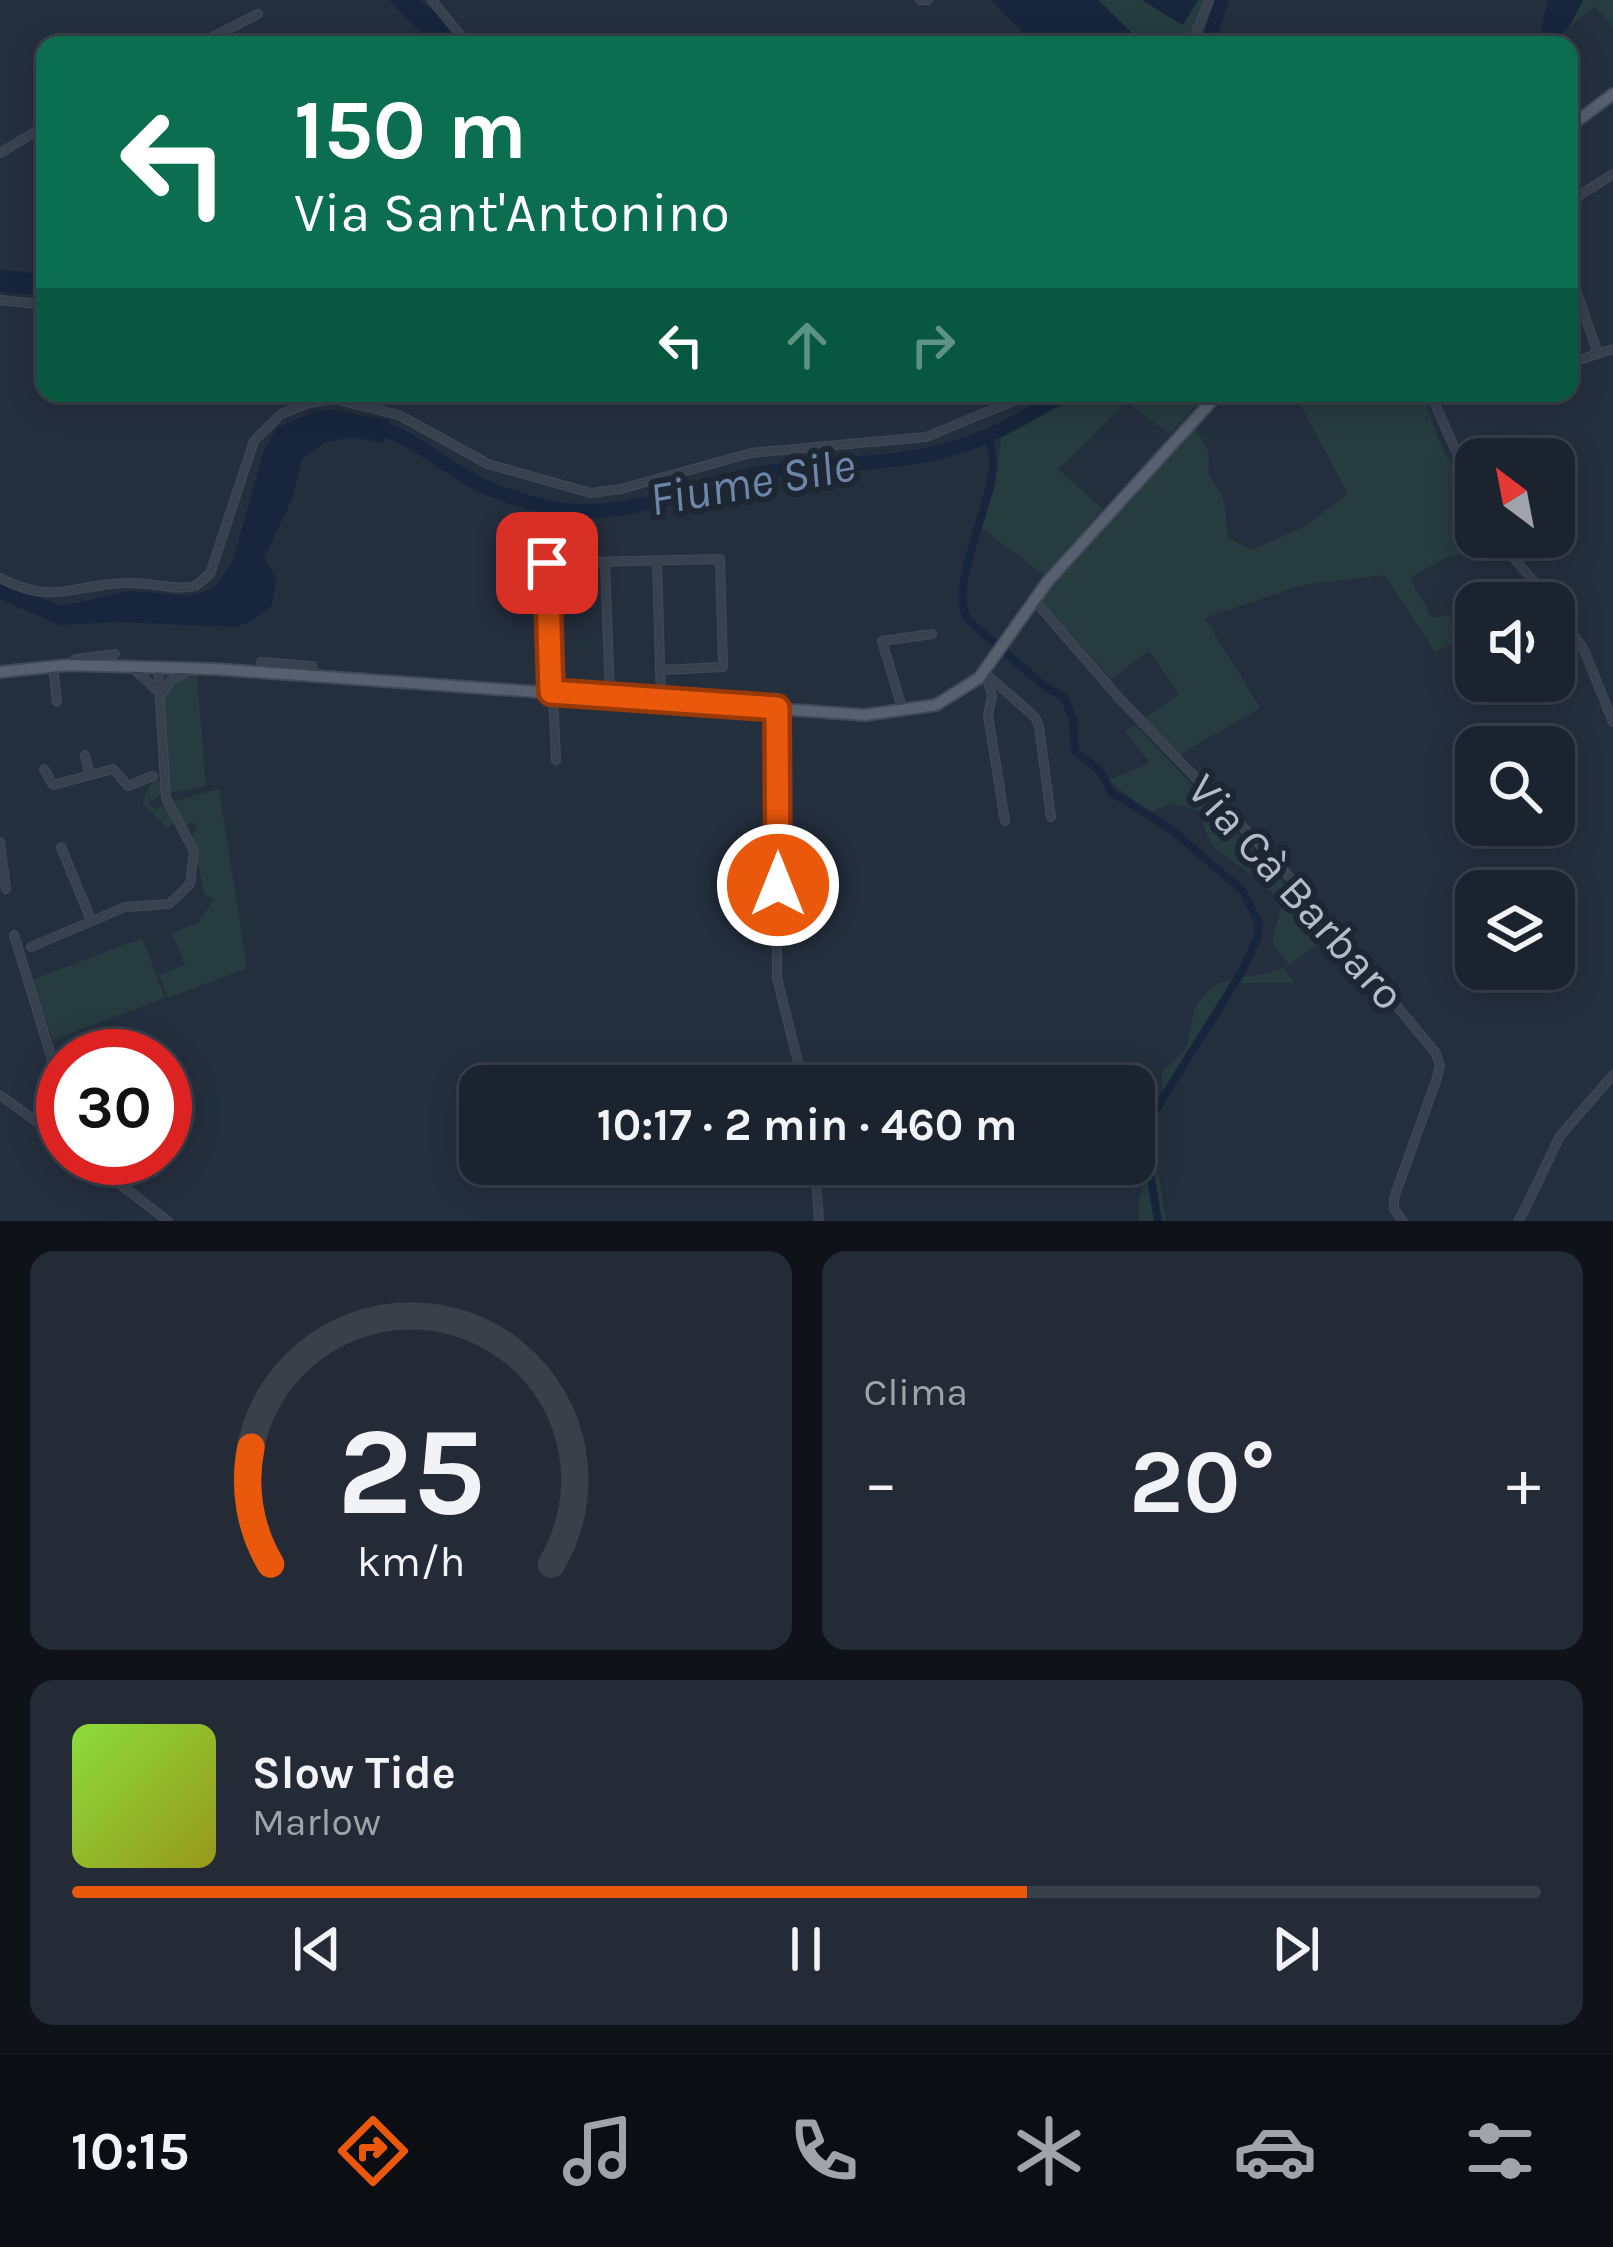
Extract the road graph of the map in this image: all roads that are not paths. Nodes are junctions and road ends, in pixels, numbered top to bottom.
1 (432, 0) edge
2 (1209, 0) edge
3 (258, 14) dead end
4 (215, 36) edge
5 (462, 36) edge
6 (1195, 36) edge
7 (1613, 94) edge
8 (1578, 120) edge
9 (36, 131) edge
10 (0, 153) edge
11 (1613, 174) edge
12 (1578, 196) edge
13 (1578, 296) edge
14 (0, 300) edge
15 (36, 304) edge
16 (1613, 350) edge
17 (1598, 354) junction
18 (1578, 360) edge
19 (317, 402) edge
20 (340, 402) edge
21 (1012, 402) edge
22 (1211, 402) edge
23 (1433, 402) edge
24 (1455, 450) edge
25 (1514, 558) edge
26 (657, 561) junction
27 (605, 562) junction
28 (0, 578) edge
29 (1534, 582) edge
30 (1034, 600) junction
31 (932, 634) dead end
32 (1575, 636) edge
33 (115, 654) dead end
34 (261, 662) dead end
35 (68, 664) junction
36 (52, 665) junction
37 (131, 667) junction
38 (158, 667) junction
39 (192, 668) junction
40 (660, 670) junction
41 (0, 672) edge
42 (985, 673) junction
43 (316, 676) junction
44 (551, 692) junction
45 (160, 695) junction
46 (610, 696) junction
47 (661, 700) junction
48 (58, 702) dead end
49 (777, 708) junction
50 (903, 713) junction
51 (1613, 722) edge
52 (85, 755) dead end
53 (556, 760) dead end
54 (44, 769) dead end
55 (90, 776) junction
56 (154, 776) dead end
57 (1051, 817) dead end
58 (1005, 820) dead end
59 (0, 842) edge
60 (61, 847) dead end
61 (6, 889) dead end
62 (92, 920) junction
63 (14, 935) dead end
64 (31, 947) dead end
65 (43, 1029) edge
66 (799, 1065) edge
67 (1613, 1075) edge
68 (0, 1095) edge
69 (36, 1121) edge
70 (121, 1185) edge
71 (816, 1185) edge
72 (167, 1221) edge
73 (819, 1221) edge
74 (1403, 1221) edge
75 (1519, 1221) edge

1 - 5 street
2 - 6 street
3 - 4 street
7 - 8 main road
9 - 10 street
11 - 12 street
13 - 17 street
14 - 15 street
16 - 17 street
17 - 18 street
19 - 28 street
20 - 21 street
22 - 30 main road
23 - 24 street
25 - 29 street
26 - 27 street
26 - 40 street
26 - 40 street
27 - 44 street
27 - 46 street
30 - 42 main road
30 - 74 street, Via Cà Barbaro
31 - 50 street
32 - 51 street
33 - 35 street
34 - 43 street
35 - 36 main road
35 - 37 main road
36 - 41 main road
36 - 48 street
37 - 38 main road
37 - 45 street
38 - 39 main road
38 - 45 street
39 - 43 main road
39 - 45 street
40 - 47 street
42 - 50 main road
42 - 57 street
42 - 58 street
43 - 44 main road
44 - 46 main road
44 - 53 street
45 - 62 street
46 - 47 main road
47 - 49 main road
49 - 50 main road
49 - 66 street
52 - 55 street
54 - 55 street
55 - 56 street
59 - 61 street
60 - 62 street
62 - 64 street
63 - 65 street
67 - 75 street
68 - 69 street
70 - 72 street
71 - 73 street

